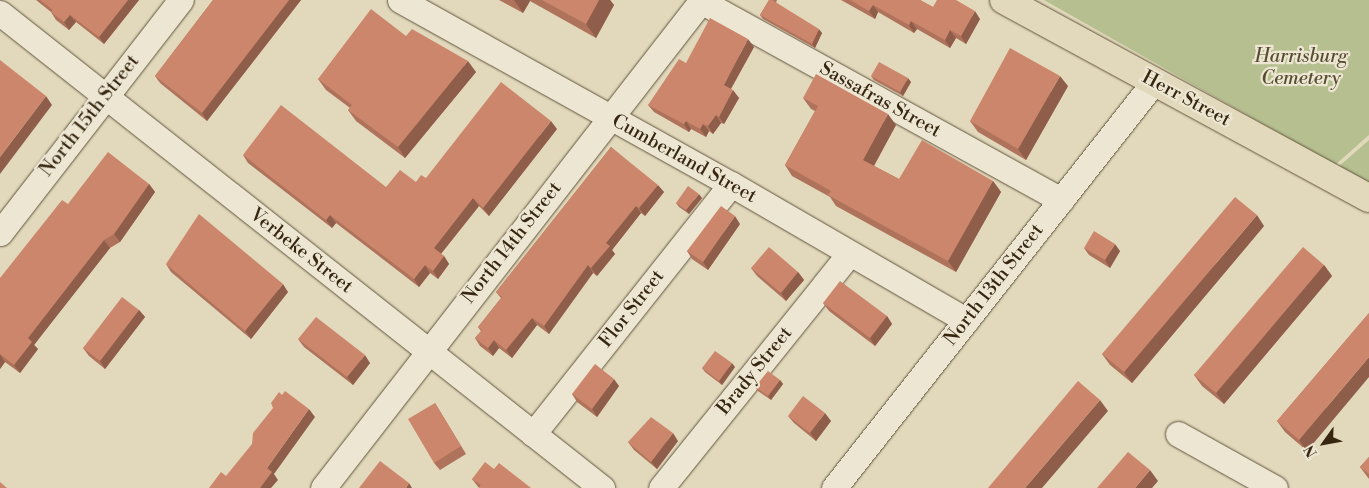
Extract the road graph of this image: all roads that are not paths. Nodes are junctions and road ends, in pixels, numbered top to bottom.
1 (181, 0) edge
2 (400, 0) edge
3 (701, 0) edge
4 (1004, 0) edge
5 (0, 13) edge
6 (1154, 82) junction
7 (105, 97) junction
8 (609, 118) junction
9 (730, 184) junction
10 (1369, 198) edge
11 (1062, 200) junction
12 (0, 233) edge
13 (849, 254) junction
14 (966, 320) junction
15 (428, 351) junction
16 (533, 434) junction
17 (1178, 434) dead end
18 (322, 488) edge
19 (602, 488) edge
20 (661, 488) edge
21 (834, 488) edge
22 (1275, 488) edge

1 - 7 street, North 15th Street
2 - 8 street, Cumberland Street
3 - 8 street, North 14th Street
3 - 11 street, Sassafras Street
4 - 6 main road, Herr Street
5 - 7 street, Verbeke Street
6 - 10 main road, Herr Street
6 - 11 street, North 13th Street
7 - 12 street, North 15th Street
7 - 15 street, Verbeke Street
8 - 9 street, Cumberland Street
8 - 15 street, North 14th Street
9 - 13 street, Cumberland Street
9 - 16 street, Flor Street
11 - 14 street, North 13th Street
13 - 14 street, Cumberland Street
13 - 20 street, Brady Street
14 - 21 street, North 13th Street
15 - 16 street, Verbeke Street
15 - 18 street, North 14th Street
16 - 19 street, Verbeke Street
17 - 22 street

